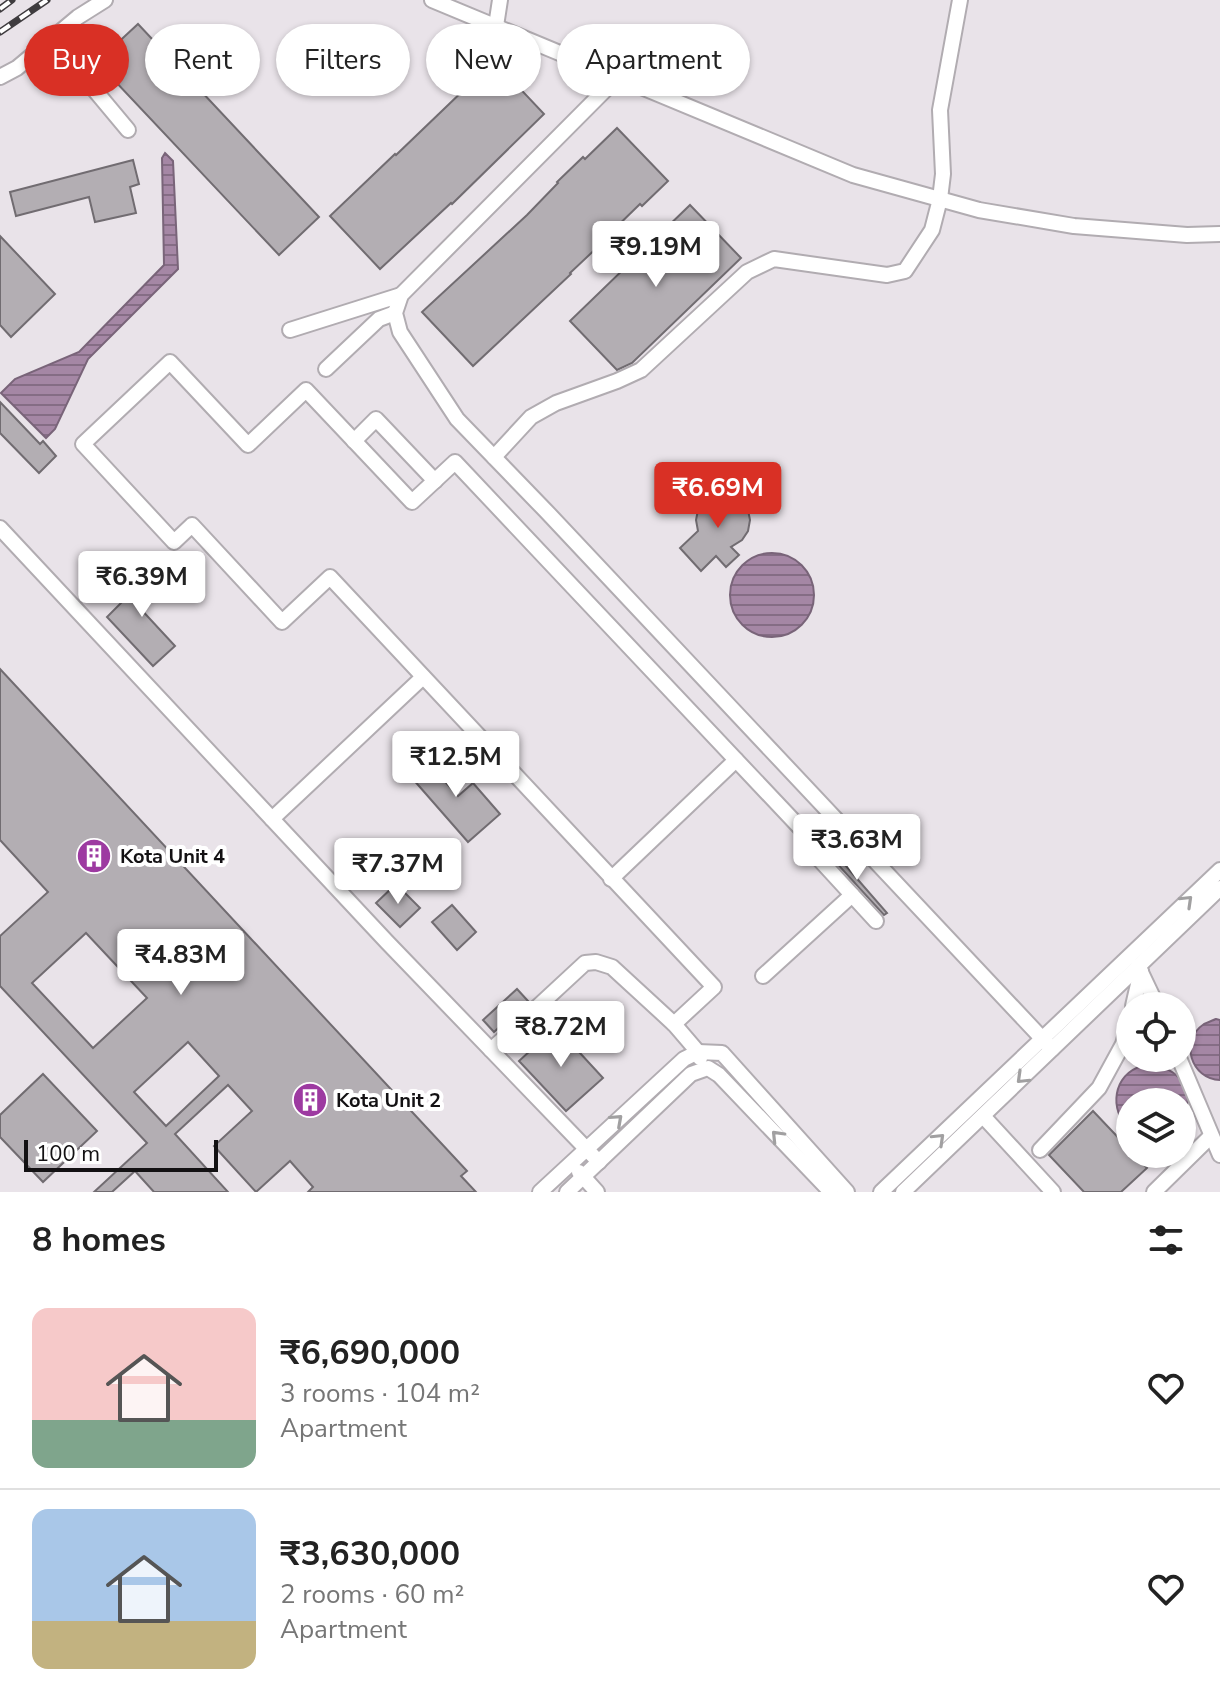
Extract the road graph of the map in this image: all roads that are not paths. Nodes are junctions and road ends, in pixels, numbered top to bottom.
1 (105, 0) edge
2 (432, 0) edge
3 (500, 0) edge
4 (960, 0) edge
5 (70, 24) edge
6 (491, 24) edge
7 (496, 24) edge
8 (24, 62) edge
9 (0, 77) edge
10 (100, 96) edge
11 (599, 96) edge
12 (664, 96) edge
13 (128, 130) dead end
14 (940, 199) junction
15 (1220, 234) edge
16 (401, 295) junction
17 (395, 313) junction
18 (290, 330) dead end
19 (326, 369) dead end
20 (354, 441) junction
21 (494, 457) junction
22 (435, 481) junction
23 (0, 528) edge
24 (423, 677) junction
25 (736, 760) junction
26 (272, 819) junction
27 (1220, 870) edge
28 (611, 879) junction
29 (1220, 888) edge
30 (852, 895) junction
31 (876, 921) dead end
32 (1140, 968) junction
33 (763, 976) dead end
34 (1136, 992) edge
35 (1151, 992) edge
36 (674, 1024) junction
37 (1048, 1044) junction
38 (491, 1050) junction
39 (698, 1052) junction
40 (1116, 1057) edge
41 (704, 1069) junction
42 (1186, 1072) edge
43 (983, 1116) junction
44 (1211, 1136) junction
45 (586, 1149) junction
46 (1040, 1150) dead end
47 (1220, 1155) edge
48 (599, 1162) junction
49 (570, 1164) junction
50 (583, 1177) junction
51 (540, 1192) edge
52 (567, 1192) edge
53 (597, 1192) edge
54 (831, 1192) edge
55 (847, 1192) edge
56 (881, 1192) edge
57 (903, 1192) edge
58 (1053, 1192) edge
59 (1154, 1192) edge

1 - 5 lane
2 - 6 lane
3 - 7 lane
4 - 14 lane
8 - 9 lane
10 - 13 lane
11 - 16 lane
12 - 14 lane
14 - 15 lane
14 - 21 lane
16 - 17 lane
16 - 18 lane
17 - 19 lane
17 - 21 lane
20 - 22 lane
20 - 22 lane
20 - 24 lane
21 - 37 lane
22 - 25 lane
23 - 26 lane
24 - 26 lane
24 - 28 lane
25 - 28 lane
25 - 30 lane
26 - 38 lane
37 -> 27 lane
28 - 36 lane
29 - 32 lane
30 - 31 lane
30 - 33 lane
32 - 34 lane
32 - 35 lane
32 - 37 lane
36 - 38 lane
36 - 39 lane
37 -> 43 lane
56 -> 37 lane
38 - 45 lane
39 - 41 lane
45 -> 39 lane
39 - 55 lane
40 - 46 lane
41 - 48 lane
54 -> 41 lane
42 - 44 lane
43 - 57 lane
43 - 58 lane
44 - 47 lane
44 - 59 lane
45 - 48 lane
45 - 49 lane
48 - 50 lane
49 - 50 lane
49 - 51 lane
50 - 52 lane
50 - 53 lane

